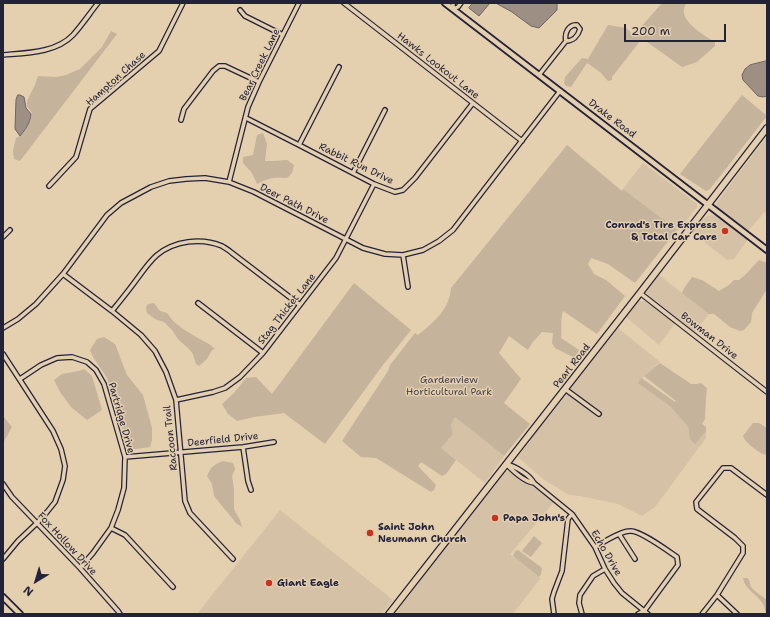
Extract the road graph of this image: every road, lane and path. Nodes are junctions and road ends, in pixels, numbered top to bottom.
1 (98, 3) edge
2 (183, 3) edge
3 (299, 3) edge
4 (344, 3) edge
5 (445, 3) edge
6 (461, 3) edge
7 (453, 6) edge
8 (240, 10) dead end
9 (283, 35) junction
10 (566, 41) junction
11 (3, 55) edge
12 (339, 67) dead end
13 (539, 75) junction
14 (259, 82) junction
15 (560, 91) junction
16 (472, 103) junction
17 (385, 110) dead end
18 (246, 118) junction
19 (181, 120) dead end
20 (767, 128) edge
21 (522, 141) junction
22 (299, 145) junction
23 (353, 173) junction
24 (229, 182) junction
25 (374, 184) junction
26 (49, 186) dead end
27 (708, 205) junction
28 (10, 230) dead end
29 (3, 237) edge
30 (346, 240) junction
31 (767, 250) edge
32 (403, 255) junction
33 (63, 274) junction
34 (408, 287) dead end
35 (640, 293) junction
36 (198, 303) dead end
37 (300, 305) junction
38 (112, 311) junction
39 (3, 328) edge
40 (263, 353) junction
41 (3, 354) edge
42 (20, 379) junction
43 (565, 389) junction
44 (767, 392) edge
45 (176, 400) junction
46 (599, 414) dead end
47 (274, 442) dead end
48 (243, 447) junction
49 (180, 452) junction
50 (126, 457) junction
51 (506, 464) junction
52 (3, 484) edge
53 (251, 490) dead end
54 (767, 496) edge
55 (572, 514) junction
56 (37, 523) junction
57 (111, 528) junction
58 (619, 534) junction
59 (595, 547) junction
60 (3, 559) edge
61 (233, 559) dead end
62 (635, 559) dead end
63 (80, 568) junction
64 (605, 569) junction
65 (173, 587) dead end
66 (716, 595) junction
67 (3, 598) edge
68 (645, 610) junction
69 (20, 614) edge
70 (120, 614) edge
71 (389, 614) edge
72 (554, 614) edge
73 (582, 614) edge
74 (638, 614) edge
75 (648, 614) edge
76 (702, 614) edge
77 (737, 614) edge

1 - 11 street
2 - 26 street, Hampton Chase
3 - 9 street, Bear Creek Lane
4 - 16 street, Hawks Lookout Lane
5 - 7 street, Drake Road
6 - 7 street
7 - 13 street, Drake Road
8 - 9 street
9 - 14 street, Bear Creek Lane
10 - 10 street
10 - 13 street
12 - 22 street
13 - 15 street, Drake Road
14 - 18 street, Bear Creek Lane
14 - 19 street
15 - 21 street, Deer Path Drive
15 - 27 street, Drake Road
16 - 21 street, Hawks Lookout Lane
16 - 25 street, Rabbit Run Drive
17 - 23 street
18 - 22 street, Rabbit Run Drive
18 - 24 street, Bear Creek Lane
20 - 27 main road, Pearl Road
21 - 32 street, Deer Path Drive
22 - 23 street, Rabbit Run Drive
23 - 25 street, Rabbit Run Drive
24 - 30 street, Deer Path Drive
24 - 33 street, Deer Path Drive
25 - 30 street, Stag Thicket Lane
27 - 31 street, Drake Road
27 - 35 main road, Pearl Road
28 - 29 street
30 - 32 street, Deer Path Drive
30 - 37 street, Stag Thicket Lane
32 - 34 street
33 - 38 street, Raccoon Trail
33 - 39 street, Deer Path Drive
35 - 43 main road, Pearl Road
35 - 44 street, Bowman Drive
36 - 40 street
37 - 38 street
37 - 40 street, Stag Thicket Lane
38 - 45 street, Raccoon Trail
40 - 45 street, Stag Thicket Lane
41 - 42 street
42 - 50 street, Partridge Drive
42 - 56 street
43 - 46 street
43 - 51 main road, Pearl Road
45 - 49 street, Raccoon Trail
47 - 48 street, Deerfield Drive
48 - 49 street, Deerfield Drive
48 - 53 street
49 - 50 street, Deerfield Drive
49 - 61 street, Raccoon Trail
50 - 57 street, Partridge Drive
51 - 55 street, Echo Drive
51 - 71 main road, Pearl Road
52 - 56 street, Fox Hollow Drive
54 - 66 street
55 - 59 street, Echo Drive
55 - 72 street
56 - 60 street
56 - 63 street, Fox Hollow Drive
57 - 63 street, Partridge Drive
57 - 65 street
58 - 59 street
58 - 62 street
58 - 68 street
59 - 64 street, Echo Drive
63 - 70 street, Fox Hollow Drive
64 - 68 street, Echo Drive
64 - 73 street
66 - 76 street
66 - 77 street
67 - 69 street
68 - 74 street
68 - 75 street, Echo Drive

